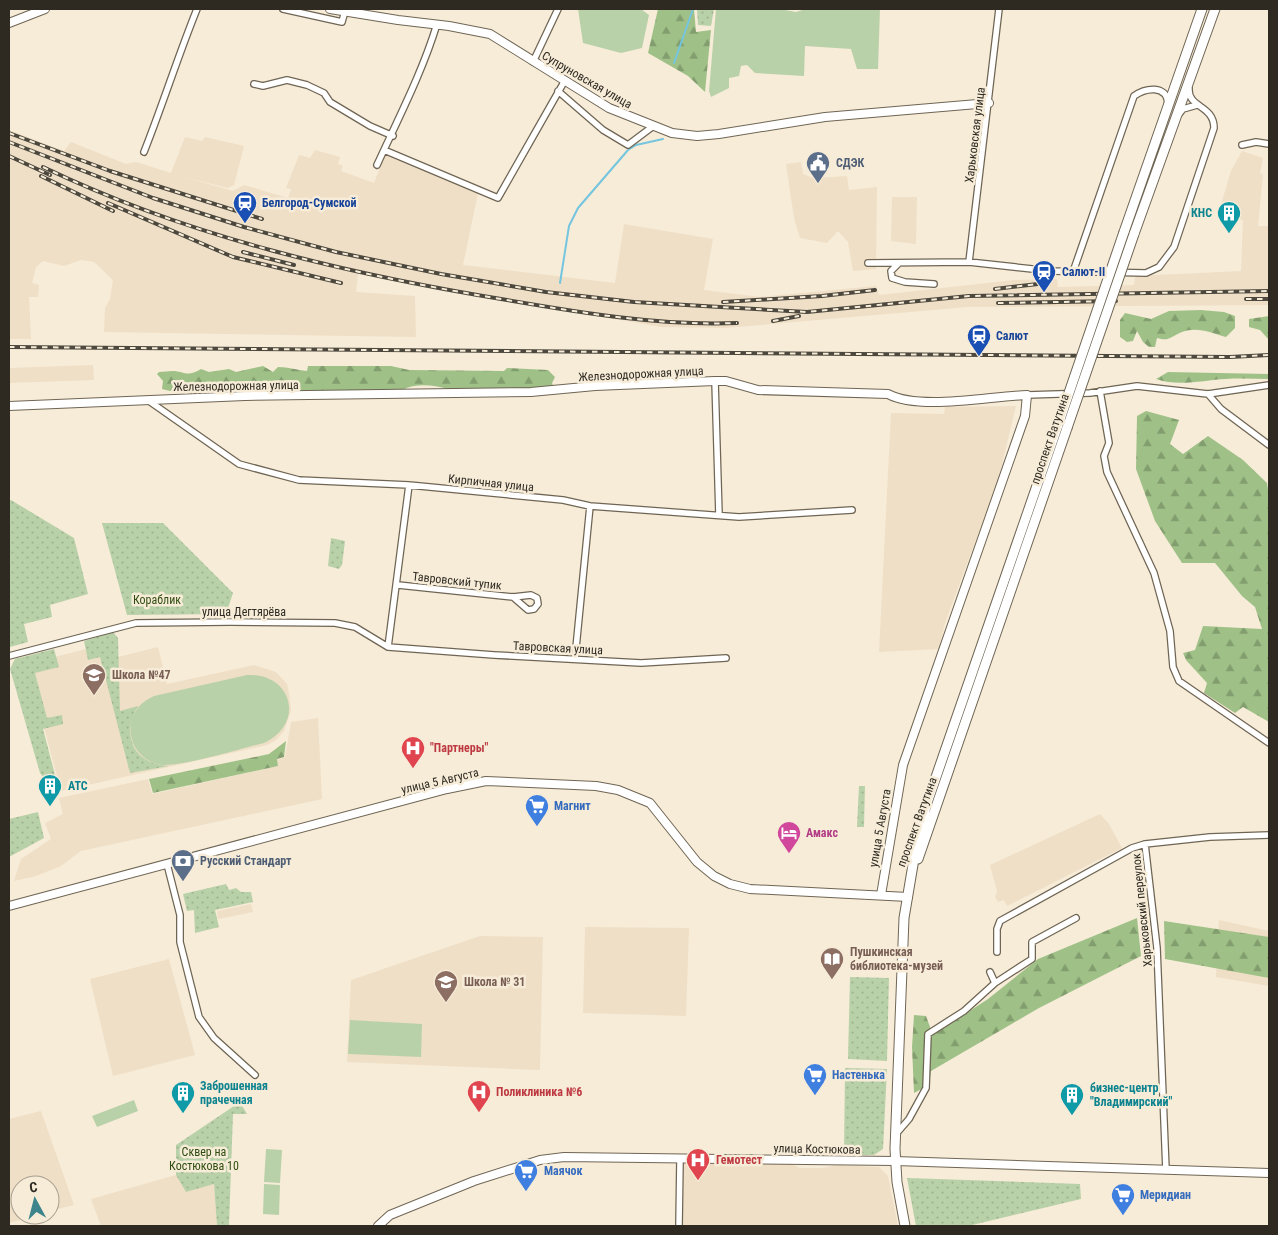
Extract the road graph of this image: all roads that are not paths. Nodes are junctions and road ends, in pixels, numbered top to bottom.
1 (45, 9) edge
2 (196, 9) edge
3 (282, 9) edge
4 (330, 9) edge
5 (558, 9) edge
6 (999, 9) edge
7 (1202, 9) edge
8 (1215, 9) edge
9 (345, 12) junction
10 (9, 23) edge
11 (437, 24) junction
12 (533, 62) junction
13 (1178, 81) junction
14 (564, 82) junction
15 (254, 84) dead end
16 (1189, 84) junction
17 (558, 92) junction
18 (1162, 92) junction
19 (989, 103) junction
20 (1198, 105) junction
21 (1168, 111) junction
22 (1178, 116) junction
23 (652, 127) junction
24 (393, 136) junction
25 (1269, 144) edge
26 (1242, 145) dead end
27 (384, 150) junction
28 (144, 152) dead end
29 (378, 165) dead end
30 (968, 262) junction
31 (868, 263) dead end
32 (899, 263) junction
33 (1072, 272) junction
34 (934, 284) dead end
35 (714, 381) junction
36 (1269, 385) edge
37 (1100, 391) junction
38 (1208, 394) junction
39 (1027, 396) junction
40 (148, 401) junction
41 (9, 406) edge
42 (1062, 426) junction
43 (1269, 445) edge
44 (409, 485) junction
45 (590, 506) junction
46 (852, 510) dead end
47 (719, 515) junction
48 (398, 585) junction
49 (513, 597) dead end
50 (388, 647) junction
51 (9, 656) edge
52 (575, 658) junction
53 (726, 658) dead end
54 (1269, 743) edge
55 (1269, 835) edge
56 (1145, 844) junction
57 (168, 864) junction
58 (882, 895) junction
59 (908, 897) junction
60 (9, 906) edge
61 (1076, 918) dead end
62 (997, 952) dead end
63 (990, 972) dead end
64 (995, 983) junction
65 (255, 1076) dead end
66 (896, 1134) junction
67 (680, 1159) junction
68 (895, 1161) junction
69 (1166, 1170) junction
70 (1269, 1174) edge
71 (378, 1226) edge
72 (679, 1226) edge
73 (905, 1226) edge

1 - 10 street
2 - 28 street
3 - 9 street
4 - 9 street, Супруновская улица
5 - 12 street
6 - 19 street, Харьковская улица
7 - 13 main road, проспект Ватутина
8 - 16 main road, проспект Ватутина
9 - 11 street, Супруновская улица
11 - 12 street, Супруновская улица
11 - 24 street
12 - 14 street, Супруновская улица
13 - 18 street
13 - 21 main road, проспект Ватутина
14 - 17 street
14 - 23 street, Супруновская улица
15 - 24 street
16 - 20 street
16 - 22 main road, проспект Ватутина
17 - 23 street
17 - 27 street
18 - 21 street
18 - 33 street
19 - 23 street, Супруновская улица
19 - 30 street, Харьковская улица
20 - 22 street
20 - 33 street
21 - 42 main road, проспект Ватутина, bridge
22 - 42 main road, проспект Ватутина, bridge
24 - 27 street
25 - 26 street
27 - 29 street
30 - 32 street
30 - 33 street
31 - 32 street
32 - 34 street
35 - 39 street, Железнодорожная улица
35 - 40 street, Железнодорожная улица
35 - 47 street
36 - 38 street, Железнодорожная улица
37 - 38 street, Железнодорожная улица
37 - 39 street, Железнодорожная улица
37 - 54 street
38 - 43 street
39 - 58 street, улица 5 Августа
40 - 41 street, Железнодорожная улица
40 - 44 street, Кирпичная улица
42 - 59 main road, проспект Ватутина
44 - 45 street, Кирпичная улица
44 - 48 street
45 - 47 street, Кирпичная улица
45 - 52 street
46 - 47 street, Кирпичная улица
48 - 49 street, Тавровский тупик
48 - 50 street
50 - 51 street, улица Дегтярёва
50 - 52 street, Тавровская улица
52 - 53 street, Тавровская улица
55 - 56 street
56 - 62 street, Харьковский переулок
56 - 69 street, Харьковский переулок
57 - 58 street, улица 5 Августа
57 - 60 street, улица 5 Августа
57 - 65 street
58 - 59 street, улица 5 Августа
59 - 66 main road, проспект Ватутина
61 - 64 street
63 - 64 street
64 - 66 street
66 - 68 main road, проспект Ватутина
67 - 68 street, улица Костюкова
67 - 71 street, улица Костюкова
67 - 72 street
68 - 69 street, улица Костюкова
68 - 73 main road, проспект Ватутина
69 - 70 street, улица Костюкова

